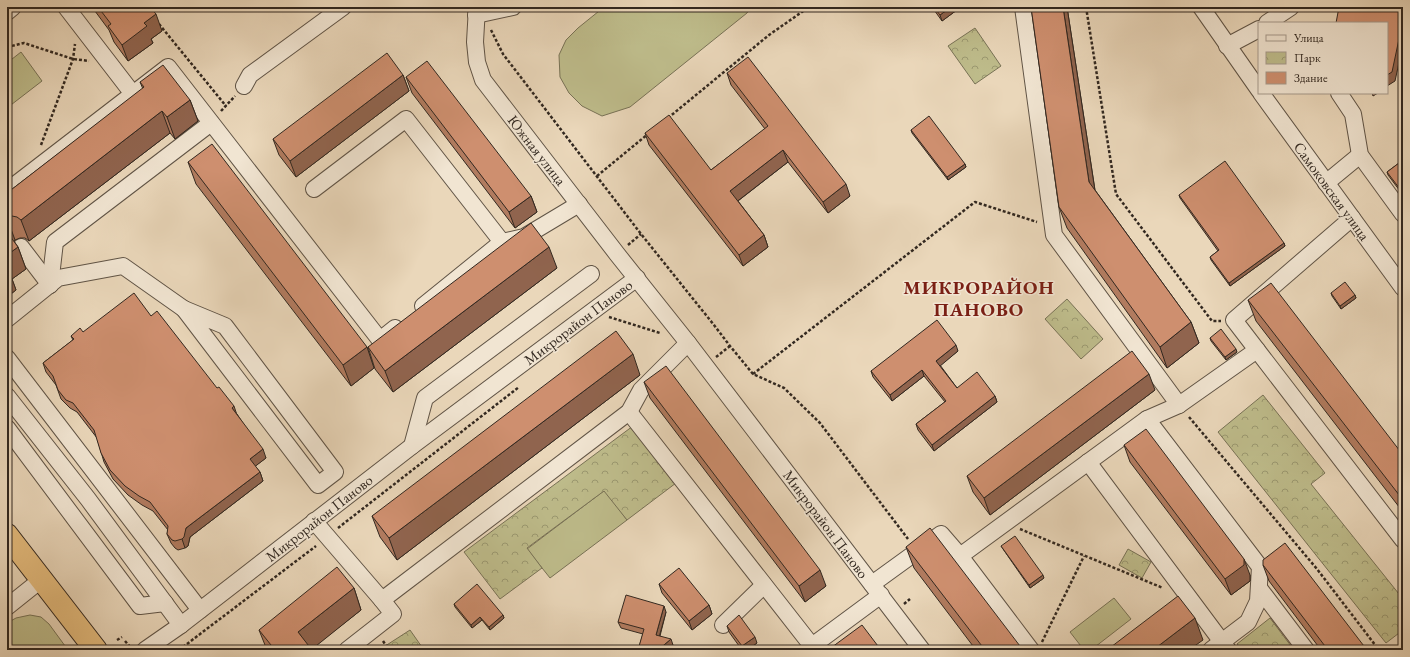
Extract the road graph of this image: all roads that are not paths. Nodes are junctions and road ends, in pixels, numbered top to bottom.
1 (13, 7) edge
2 (66, 7) edge
3 (343, 7) edge
4 (513, 7) edge
5 (1023, 7) edge
6 (1201, 7) edge
7 (7, 12) edge
8 (479, 12) edge
9 (1289, 14) edge
10 (1269, 22) edge
11 (1258, 29) edge
12 (1227, 46) junction
13 (244, 86) road end
14 (1258, 89) edge
15 (133, 94) junction
16 (1262, 94) edge
17 (1340, 94) edge
18 (211, 123) junction
19 (1360, 155) junction
20 (1326, 183) junction
21 (314, 189) dead end
22 (7, 191) edge
23 (579, 204) junction
24 (1403, 214) edge
25 (1352, 218) junction
26 (502, 242) junction
27 (21, 247) dead end
28 (591, 274) dead end
29 (636, 278) junction
30 (50, 285) junction
31 (1403, 288) edge
32 (184, 309) junction
33 (7, 319) edge
34 (688, 343) junction
35 (1257, 350) junction
36 (7, 358) edge
37 (7, 396) edge
38 (1179, 405) junction
39 (629, 412) junction
40 (1147, 420) junction
41 (7, 428) edge
42 (412, 446) junction
43 (1088, 462) junction
44 (318, 485) junction
45 (332, 508) junction
46 (314, 522) junction
47 (7, 535) edge
48 (1403, 540) edge
49 (960, 556) junction
50 (42, 579) junction
51 (764, 585) junction
52 (1259, 588) junction
53 (876, 590) junction
54 (382, 600) junction
55 (165, 603) junction
56 (7, 607) edge
57 (200, 610) junction
58 (181, 625) junction
59 (724, 625) dead end
60 (1036, 647) edge
61 (1220, 647) edge
62 (809, 648) edge
63 (96, 650) edge
64 (145, 650) edge
65 (347, 650) edge
66 (922, 650) edge
67 (1306, 650) edge

1 - 7 street
2 - 15 street
3 - 13 street
4 - 8 street
5 - 38 street
6 - 12 street
8 - 23 street, Южная улица
9 - 10 street
11 - 12 street
12 - 14 street
15 - 18 street
15 - 22 street
16 - 20 street, Самоковская улица
17 - 19 street
18 - 26 street
18 - 30 street
19 - 20 street
19 - 24 street
20 - 25 street, Самоковская улица
21 - 26 street
23 - 26 street
23 - 29 street, Южная улица
25 - 31 street, Самоковская улица
25 - 35 street
27 - 30 street
28 - 42 street
29 - 34 street, Микрорайон Паново
29 - 42 street, Микрорайон Паново
30 - 32 street
30 - 33 street
32 - 44 street
32 - 44 street
34 - 39 street
34 - 53 street, Микрорайон Паново
35 - 38 street
35 - 48 street
36 - 57 street
37 - 55 street
38 - 40 street
39 - 51 street
39 - 54 street
40 - 43 street
40 - 52 street
41 - 55 street
42 - 45 street, Микрорайон Паново
43 - 49 street
43 - 61 street
44 - 45 street
45 - 46 street, Микрорайон Паново
46 - 54 street
46 - 57 street, Микрорайон Паново
47 - 50 highway
49 - 53 street
49 - 60 street
50 - 56 street
50 - 63 highway
51 - 59 street
51 - 62 street
52 - 61 street
52 - 67 street
53 - 62 street
53 - 66 street, Микрорайон Паново
54 - 65 street
55 - 58 street
57 - 58 street, Микрорайон Паново
58 - 64 street, Микрорайон Паново

